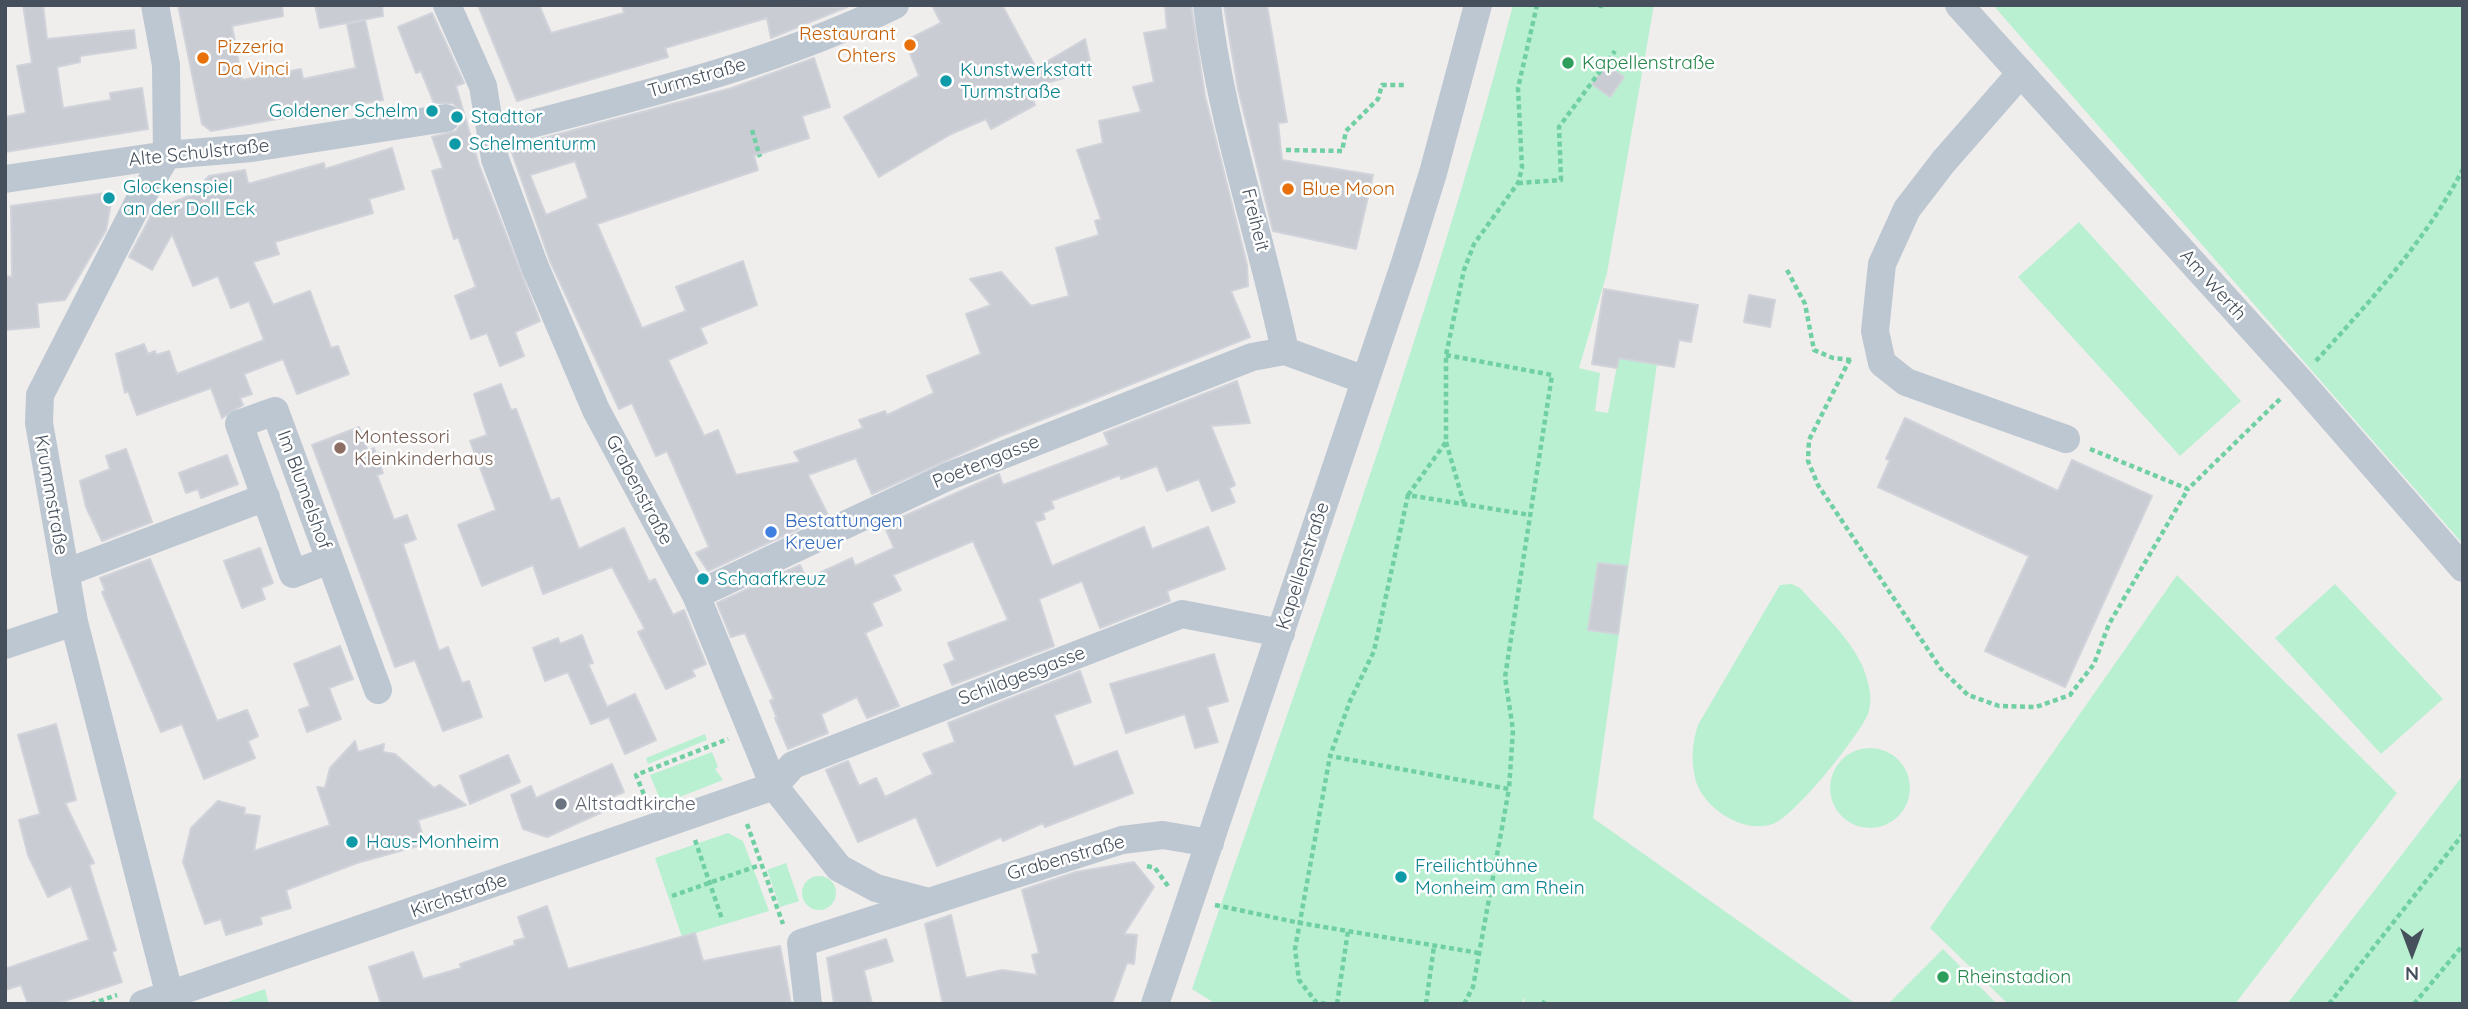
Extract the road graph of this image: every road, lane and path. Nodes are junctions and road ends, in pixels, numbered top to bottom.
1 (155, 5) edge
2 (447, 5) edge
3 (895, 5) edge
4 (1207, 5) edge
5 (1478, 5) edge
6 (1537, 5) edge
7 (1959, 5) edge
8 (1615, 51) dead end
9 (2021, 73) junction
10 (1405, 85) dead end
11 (473, 118) junction
12 (392, 127) joint
13 (752, 130) dead end
14 (1286, 150) dead end
15 (167, 155) junction
16 (760, 157) dead end
17 (2463, 169) edge
18 (5, 179) edge
19 (1518, 183) junction
20 (1787, 270) dead end
21 (1285, 351) junction
22 (1446, 355) junction
23 (1850, 359) junction
24 (1882, 363) junction
25 (1365, 380) junction
26 (2299, 380) junction
27 (2066, 439) joint
28 (1446, 442) junction
29 (2189, 489) junction
30 (1408, 495) junction
31 (266, 497) junction
32 (1464, 504) junction
33 (1530, 514) junction
34 (329, 560) junction
35 (2463, 569) edge
36 (65, 573) junction
37 (696, 595) junction
38 (74, 622) junction
39 (1281, 633) junction
40 (5, 645) edge
41 (378, 690) dead end
42 (752, 730) junction
43 (1330, 756) junction
44 (774, 786) junction
45 (1509, 789) junction
46 (647, 802) dead end
47 (753, 817) dead end
48 (706, 833) dead end
49 (2463, 834) edge
50 (1210, 843) junction
51 (760, 865) junction
52 (1144, 865) dead end
53 (710, 884) junction
54 (1181, 895) junction
55 (673, 896) dead end
56 (925, 901) junction
57 (722, 919) dead end
58 (1300, 923) junction
59 (1348, 931) junction
60 (801, 943) junction
61 (2463, 945) edge
62 (1434, 946) junction
63 (1479, 953) junction
64 (134, 998) edge
65 (171, 999) edge
66 (104, 1002) edge
67 (91, 1004) edge
68 (808, 1004) edge
69 (1156, 1004) edge
70 (1326, 1004) edge
71 (1336, 1004) edge
72 (1426, 1004) edge
73 (1464, 1004) edge
74 (2329, 1004) edge
75 (2414, 1004) edge

1 - 15 street
2 - 11 street, Grabenstraße
3 - 11 street, Turmstraße
4 - 21 street, Freiheit
5 - 25 street, Kapellenstraße
6 - 19 path
7 - 9 street, Am Werth
8 - 19 path
9 - 24 street
9 - 26 street, Am Werth
10 - 14 path
11 - 12 street, Turmstraße
11 - 37 street, Grabenstraße
12 - 15 street, Alte Schulstraße
13 - 16 path
15 - 18 street, Alte Schulstraße
15 - 36 street, Krummstraße
17 - 26 path
19 - 22 path
20 - 23 path
21 - 25 street
21 - 37 street, Poetengasse
22 - 28 path
22 - 33 path
23 - 24 path
23 - 29 path
24 - 27 street
25 - 39 street, Kapellenstraße
26 - 29 path
26 - 35 street, Am Werth
27 - 29 path
28 - 30 path
28 - 32 path
30 - 32 path
30 - 43 path
31 - 34 street, Im Blumelshof
31 - 34 street, Im Blumelshof
31 - 36 street, Im Blumelshof
32 - 33 path
33 - 45 path
34 - 41 street, Im Blumelshof
36 - 38 street, Krummstraße
37 - 42 street, Grabenstraße
38 - 40 street
38 - 65 street, Krummstraße
39 - 44 street, Schildgesgasse
39 - 50 street, Kapellenstraße
42 - 44 street, Grabenstraße
42 - 46 path
43 - 45 path
43 - 58 path
44 - 56 street, Grabenstraße
44 - 65 street, Kirchstraße
45 - 63 path
47 - 51 path
48 - 53 path
49 - 74 path
50 - 54 street, Kapellenstraße
50 - 56 street, Grabenstraße
51 - 53 path
51 - 60 path
52 - 54 path
53 - 55 path
53 - 57 path
54 - 58 path
54 - 69 street, Kapellenstraße
56 - 60 street, Grabenstraße
58 - 59 path
58 - 70 path
59 - 62 path
59 - 71 path
60 - 68 street
61 - 75 path
62 - 63 path
62 - 72 path
63 - 73 path
64 - 65 street, Kirchstraße
64 - 66 path
66 - 67 path

